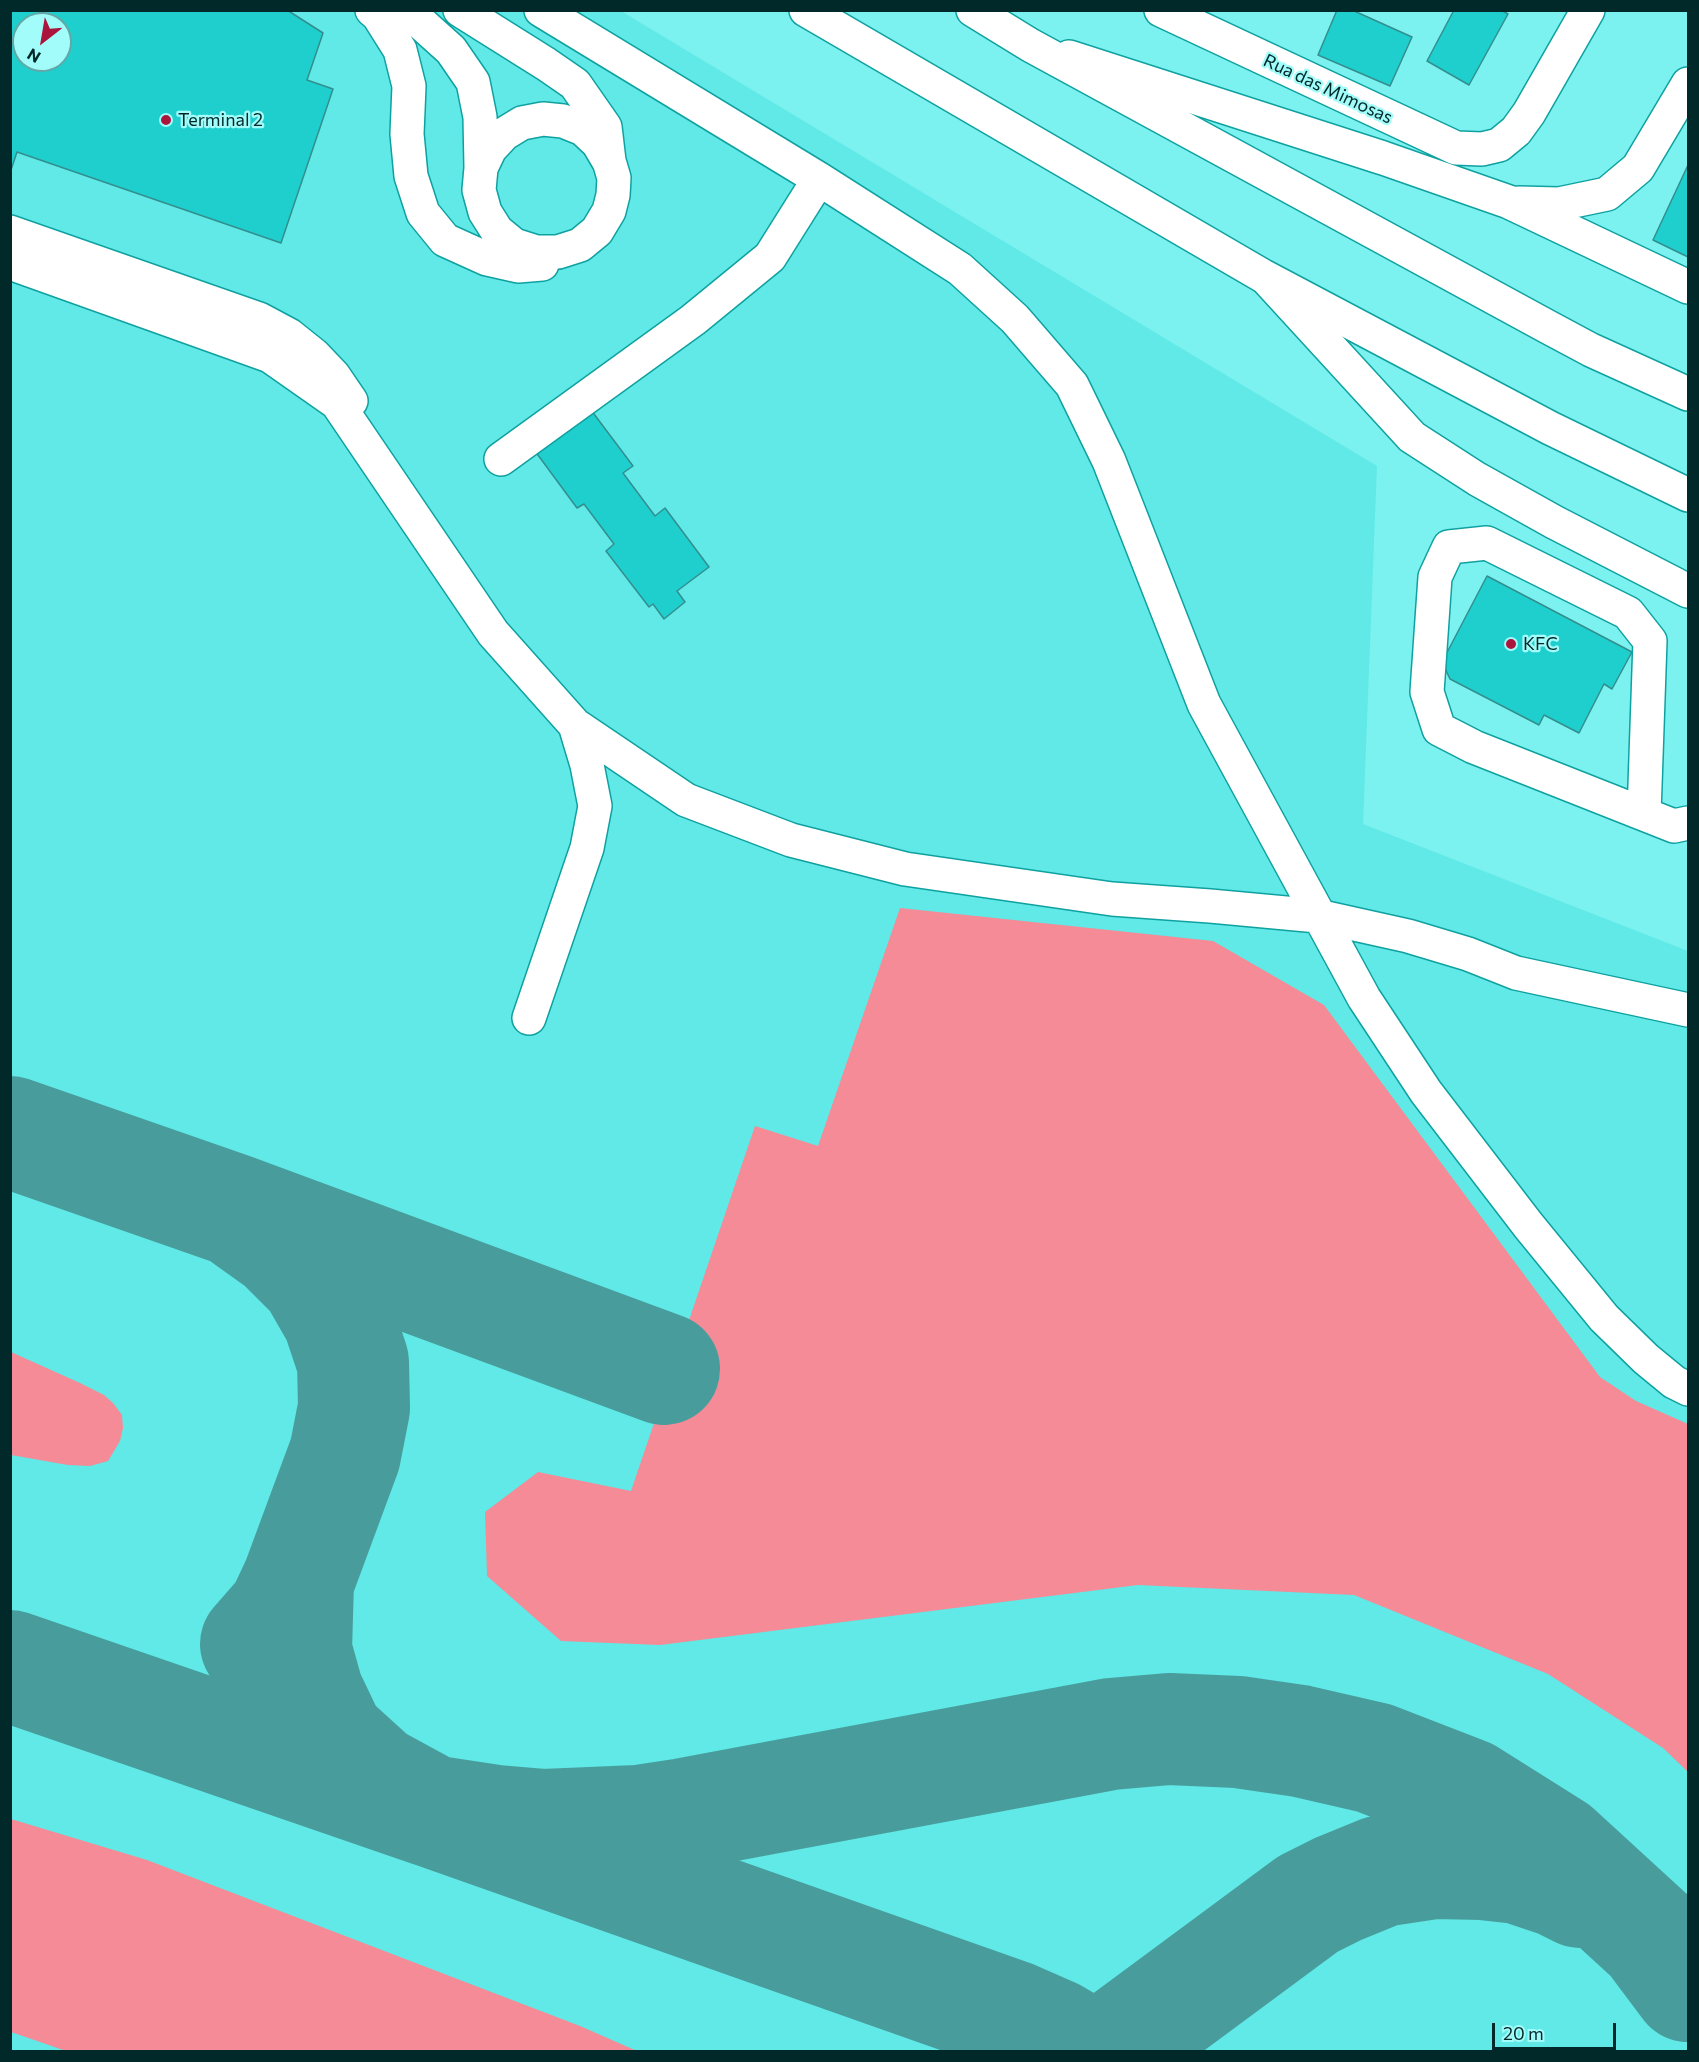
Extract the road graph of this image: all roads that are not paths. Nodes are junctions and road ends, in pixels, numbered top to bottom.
1 (372, 10) edge
2 (403, 10) edge
3 (460, 10) edge
4 (541, 10) edge
5 (806, 10) edge
6 (973, 10) edge
7 (1161, 10) edge
8 (1588, 10) edge
9 (1029, 45) junction
10 (1689, 84) edge
11 (609, 161) junction
12 (482, 168) junction
13 (819, 178) junction
14 (1509, 202) junction
15 (609, 212) junction
16 (10, 232) edge
17 (10, 263) edge
18 (1263, 276) junction
19 (1689, 287) edge
20 (1689, 394) edge
21 (501, 459) dead end
22 (384, 471) junction
23 (1689, 495) edge
24 (1689, 591) edge
25 (575, 726) junction
26 (1644, 814) junction
27 (1689, 823) edge
28 (1318, 916) junction
29 (1689, 1010) edge
30 (529, 1018) dead end
31 (1689, 1389) edge

1 - 15 main road
2 - 12 main road
3 - 11 main road
4 - 13 main road
5 - 18 main road
6 - 9 main road
7 - 8 main road, Rua das Mimosas
9 - 14 main road
9 - 20 main road
10 - 14 main road
11 - 12 main road
11 - 15 main road
12 - 15 main road
13 - 21 main road
13 - 28 main road
14 - 19 main road
16 - 22 main road
17 - 22 main road
18 - 23 main road
18 - 24 main road
22 - 25 main road
25 - 28 main road
25 - 30 main road
26 - 26 main road
26 - 27 main road
28 - 29 main road
28 - 31 main road

